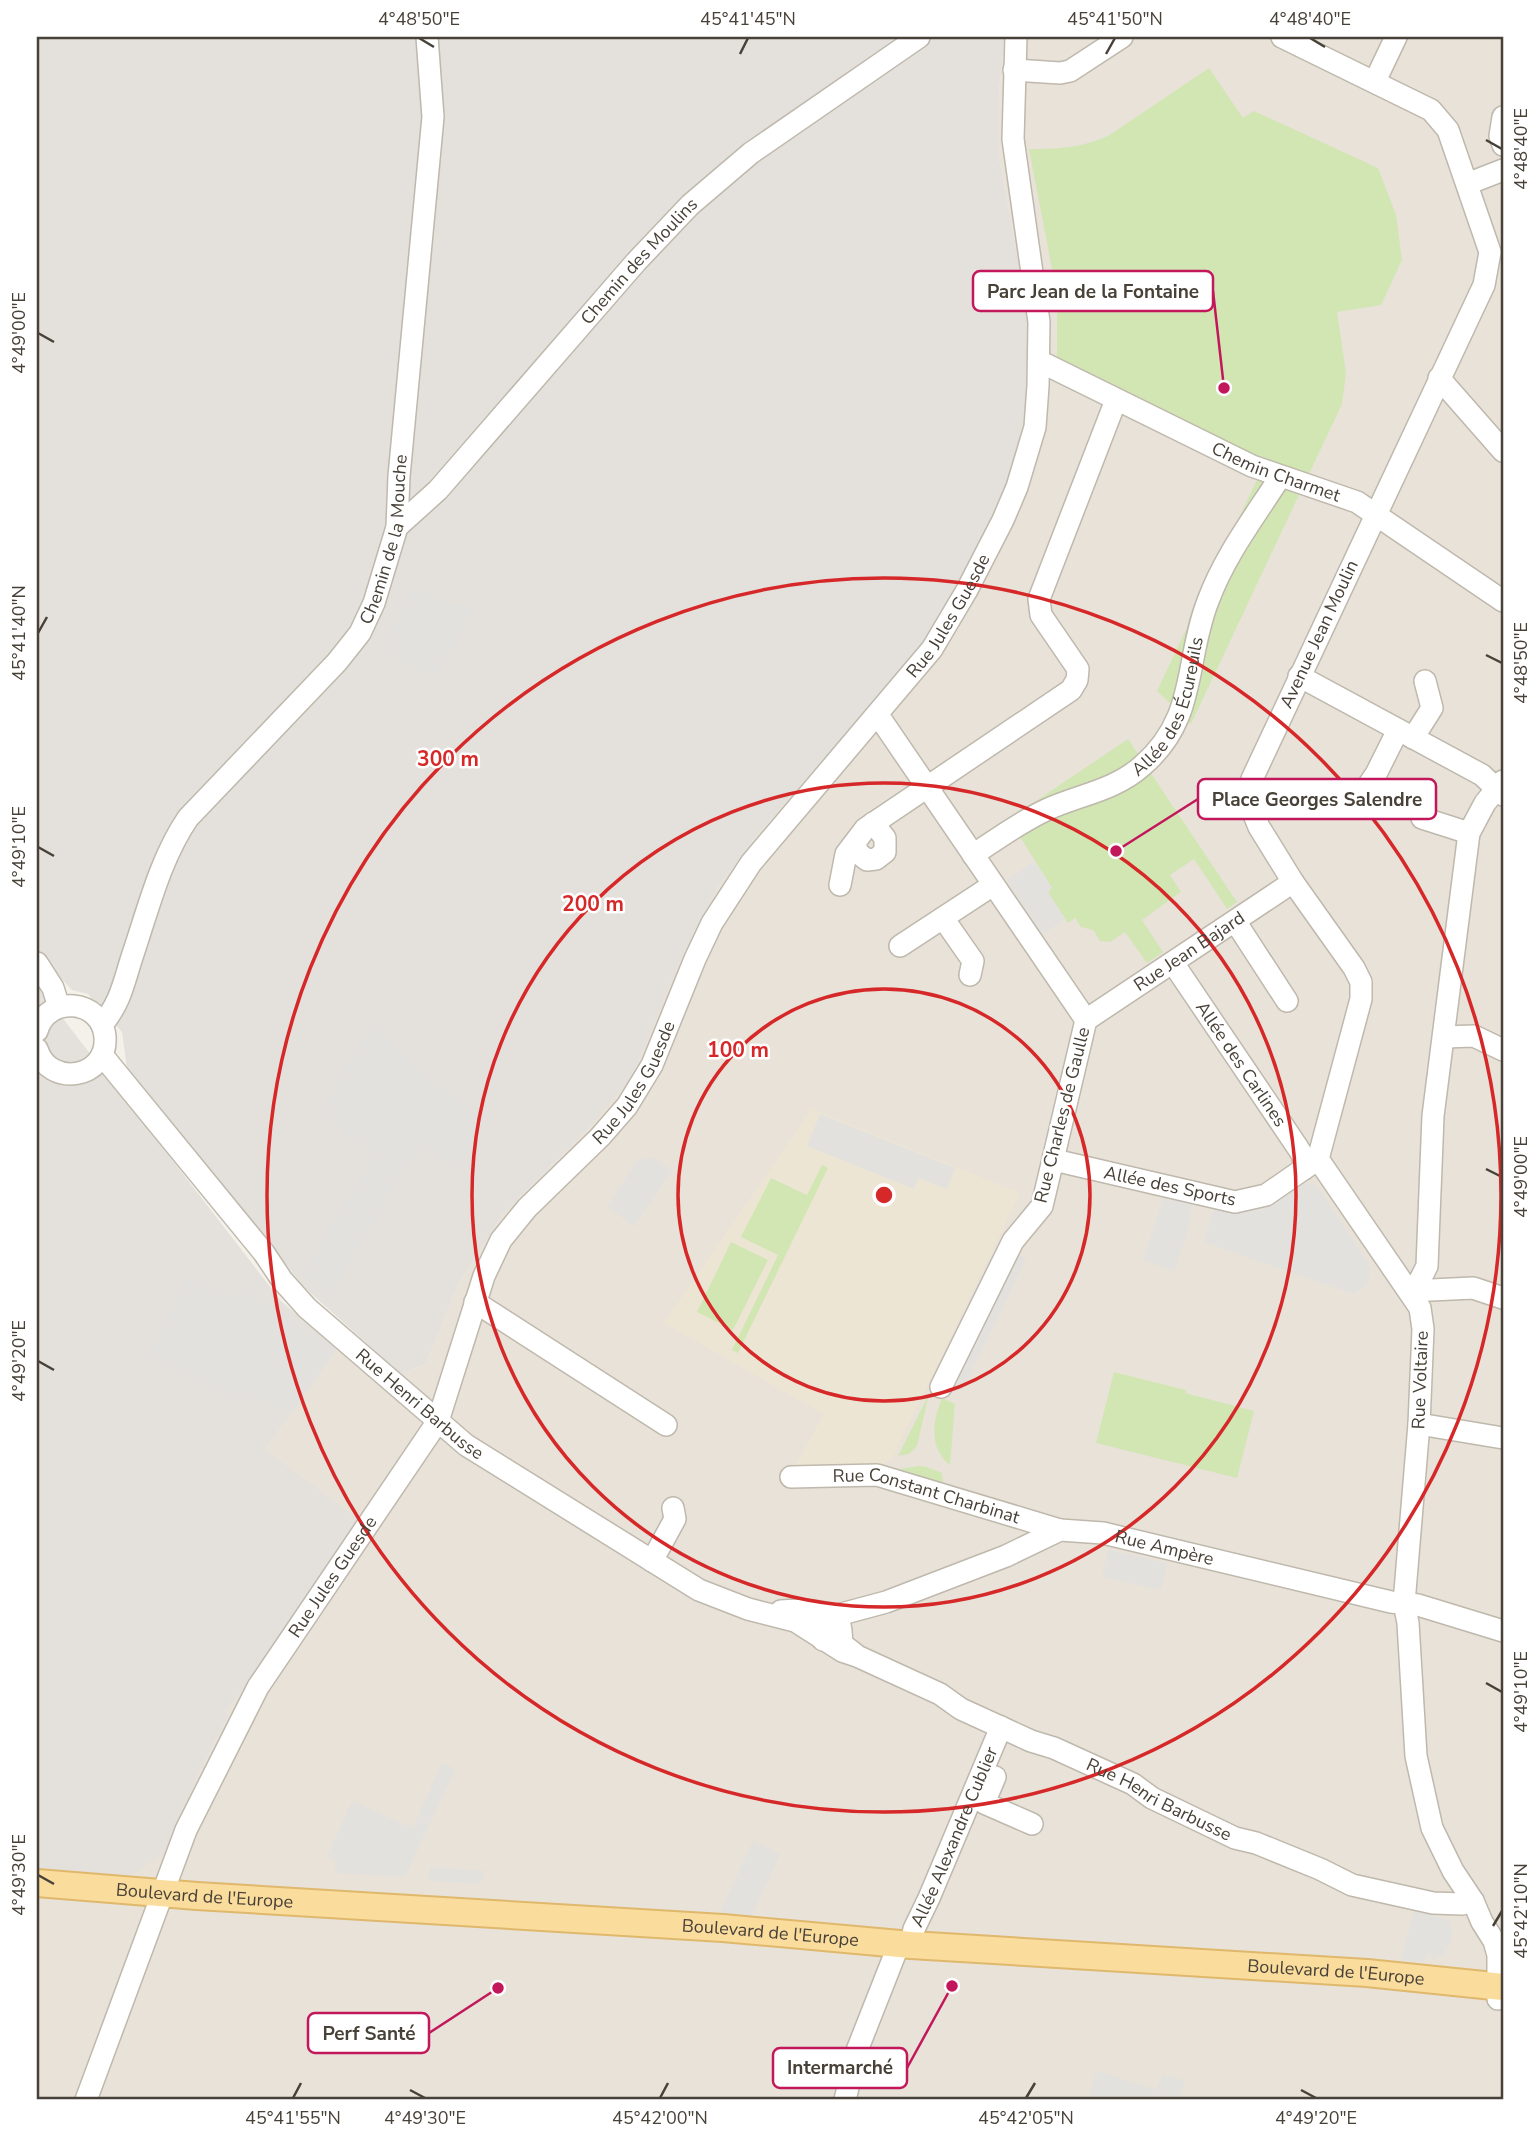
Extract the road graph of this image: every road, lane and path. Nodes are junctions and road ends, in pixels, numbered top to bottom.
1 (427, 37) edge
2 (919, 37) edge
3 (1016, 37) edge
4 (1122, 37) edge
5 (1282, 37) edge
6 (1395, 37) edge
7 (1014, 70) junction
8 (1375, 81) junction
9 (1503, 117) edge
10 (1503, 145) edge
11 (1503, 170) edge
12 (1468, 184) junction
13 (1495, 267) edge
14 (1038, 361) junction
15 (1438, 378) junction
16 (1116, 400) junction
17 (1503, 451) edge
18 (1280, 477) junction
19 (1376, 514) junction
20 (397, 527) junction
21 (1503, 601) edge
22 (1299, 676) junction
23 (1425, 681) dead end
24 (876, 716) junction
25 (1405, 734) junction
26 (927, 788) junction
27 (1501, 788) edge
28 (1359, 799) dead end
29 (1422, 818) dead end
30 (873, 823) junction
31 (1469, 833) junction
32 (855, 844) junction
33 (973, 855) junction
34 (1293, 883) junction
35 (840, 885) dead end
36 (993, 885) junction
37 (943, 918) junction
38 (1235, 921) junction
39 (900, 946) dead end
40 (37, 963) edge
41 (1173, 963) junction
42 (970, 975) dead end
43 (1287, 1001) dead end
44 (59, 1007) junction
45 (96, 1018) junction
46 (1086, 1020) junction
47 (37, 1031) edge
48 (1444, 1037) junction
49 (1503, 1050) edge
50 (102, 1055) junction
51 (39, 1059) edge
52 (84, 1072) junction
53 (146, 1108) junction
54 (1054, 1160) junction
55 (1311, 1164) junction
56 (1410, 1291) junction
57 (1503, 1298) edge
58 (475, 1302) junction
59 (941, 1387) dead end
60 (438, 1421) junction
61 (1419, 1424) junction
62 (666, 1426) dead end
63 (1503, 1438) edge
64 (791, 1477) dead end
65 (673, 1508) dead end
66 (1060, 1530) junction
67 (652, 1561) junction
68 (1404, 1603) junction
69 (763, 1613) junction
70 (834, 1616) junction
71 (1503, 1631) edge
72 (823, 1640) junction
73 (857, 1656) junction
74 (1007, 1730) junction
75 (1032, 1824) dead end
76 (37, 1883) edge
77 (160, 1899) junction
78 (37, 1901) edge
79 (1473, 1901) junction
80 (1500, 1937) edge
81 (902, 1949) junction
82 (1501, 1993) edge
83 (86, 2100) edge
84 (845, 2100) edge

1 - 20 street, Chemin de la Mouche
2 - 20 street, Chemin des Moulins
3 - 7 street, Rue Jules Guesde
4 - 7 street
5 - 8 street, Avenue Jean Moulin
6 - 8 street
7 - 14 street, Rue Jules Guesde
8 - 12 street, Avenue Jean Moulin
9 - 10 street
11 - 12 street
12 - 13 street, Avenue Jean Moulin
13 - 15 street, Avenue Jean Moulin
14 - 16 street, Chemin Charmet
14 - 24 street, Rue Jules Guesde
15 - 17 street
15 - 19 street, Avenue Jean Moulin
16 - 18 street, Chemin Charmet
16 - 26 street
18 - 19 street, Chemin Charmet
18 - 33 street, Allée des Écureuils
19 - 21 street, Chemin Charmet
19 - 22 street, Avenue Jean Moulin
20 - 45 street, Chemin de la Mouche
22 - 25 street
22 - 34 street, Avenue Jean Moulin
23 - 25 street
24 - 26 street, Rue Charles de Gaulle
24 - 58 street, Rue Jules Guesde
25 - 27 street
25 - 28 street
26 - 30 street
26 - 33 street, Rue Charles de Gaulle
27 - 31 street
29 - 31 street
30 - 32 street
30 - 32 street
31 - 48 street
32 - 35 street
33 - 36 street, Rue Charles de Gaulle
34 - 38 street, Rue Jean Bajard
34 - 55 street, Avenue Jean Moulin
36 - 37 street
36 - 46 street, Rue Charles de Gaulle
37 - 39 street
37 - 42 street
38 - 41 street, Rue Jean Bajard
38 - 43 street
40 - 44 street
41 - 46 street, Rue Jean Bajard
41 - 55 street, Allée des Carlines
44 - 45 street
44 - 47 street
45 - 50 street
46 - 54 street, Rue Charles de Gaulle
48 - 49 street
48 - 56 street
50 - 52 street
50 - 53 street, Rue Henri Barbusse
51 - 52 street, Rue Henri Barbusse
52 - 53 street, Rue Henri Barbusse
53 - 60 street, Rue Henri Barbusse
54 - 55 street, Allée des Sports
54 - 59 street, Rue Charles de Gaulle
55 - 56 street
56 - 57 street
56 - 61 street, Rue Voltaire
58 - 60 street, Rue Jules Guesde
58 - 62 street
60 - 67 street, Rue Henri Barbusse
60 - 77 street, Rue Jules Guesde
61 - 63 street
61 - 68 street, Rue Voltaire
64 - 66 street, Rue Constant Charbinat
65 - 67 street
66 - 68 street, Rue Ampère
66 - 70 street, Rue Ampère
67 - 69 street, Rue Henri Barbusse
68 - 71 street, Rue Ampère
68 - 79 street, Rue Voltaire
69 - 70 street, Rue Henri Barbusse
69 - 72 street, Rue Henri Barbusse
70 - 72 street
70 - 73 street
72 - 73 street, Rue Henri Barbusse
73 - 74 street, Rue Henri Barbusse
74 - 75 street
74 - 79 street, Rue Henri Barbusse
74 - 81 street, Allée Alexandre Cublier
76 - 77 main road, Boulevard de l'Europe
77 - 78 main road, Boulevard de l'Europe
77 - 81 main road, Boulevard de l'Europe
77 - 83 street, Rue Jules Guesde
79 - 80 street, Rue Voltaire
80 - 82 street, Rue Voltaire
81 - 82 main road, Boulevard de l'Europe
81 - 84 street, Allée Alexandre Cublier

